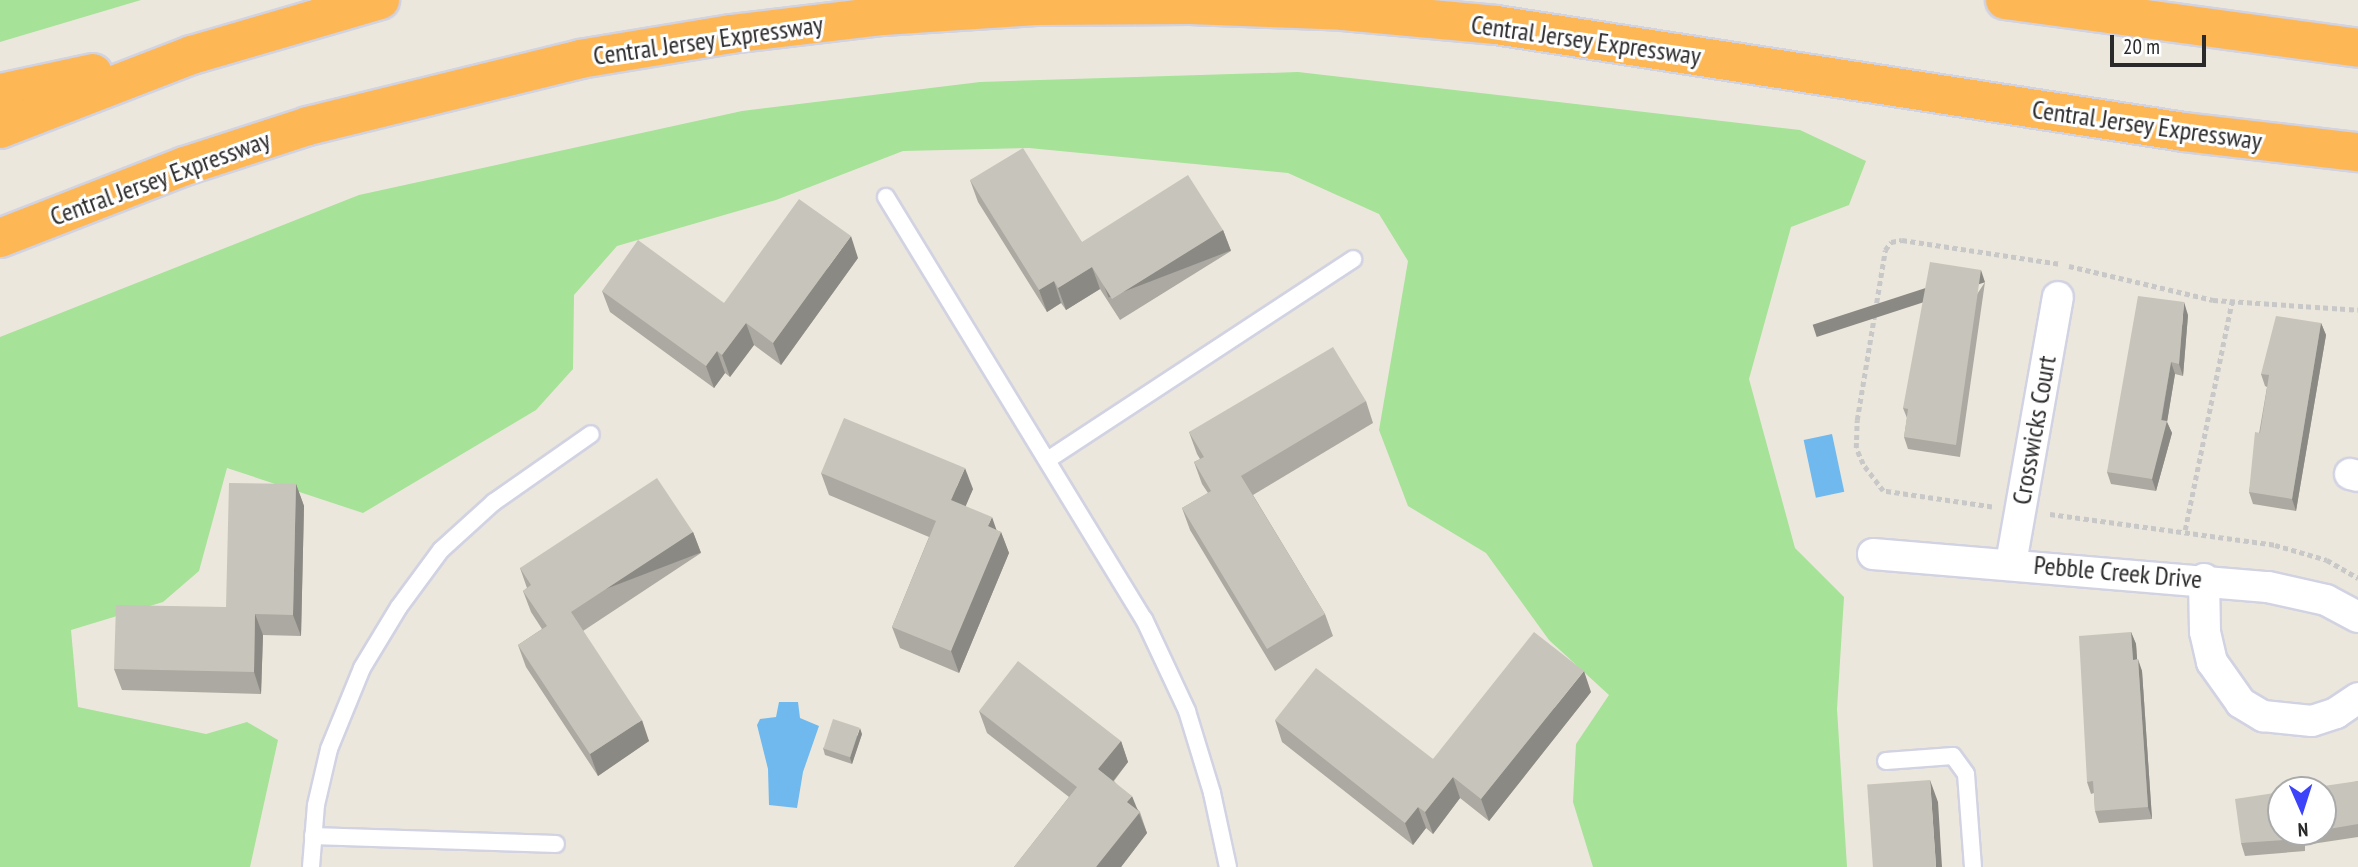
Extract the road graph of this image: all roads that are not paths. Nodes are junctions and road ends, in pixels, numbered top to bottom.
1 (380, 0) edge
2 (2005, 0) edge
3 (2358, 48) edge
4 (192, 55) junction
5 (0, 93) edge
6 (308, 126) junction
7 (0, 129) edge
8 (2358, 152) edge
9 (886, 197) dead end
10 (0, 238) edge
11 (1353, 259) dead end
12 (0, 266) edge
13 (2058, 297) dead end
14 (591, 434) dead end
15 (1049, 459) junction
16 (1873, 554) dead end
17 (2011, 563) junction
18 (2204, 579) junction
19 (2358, 617) edge
20 (2358, 698) edge
21 (1886, 761) dead end
22 (313, 836) junction
23 (556, 844) dead end
24 (311, 867) edge
25 (1228, 867) edge
26 (1973, 867) edge

1 - 4 highway
2 - 3 highway
4 - 5 highway
4 - 7 highway
6 - 8 highway, Central Jersey Expressway
6 - 10 highway, Central Jersey Expressway
6 - 12 highway
9 - 15 lane
11 - 15 lane
13 - 17 street, Crosswicks Court
14 - 22 lane
15 - 25 lane
16 - 17 street, Pebble Creek Drive
17 - 18 street, Pebble Creek Drive
18 - 19 street, Pebble Creek Drive
18 - 20 street
21 - 26 lane
22 - 23 lane
22 - 24 lane

